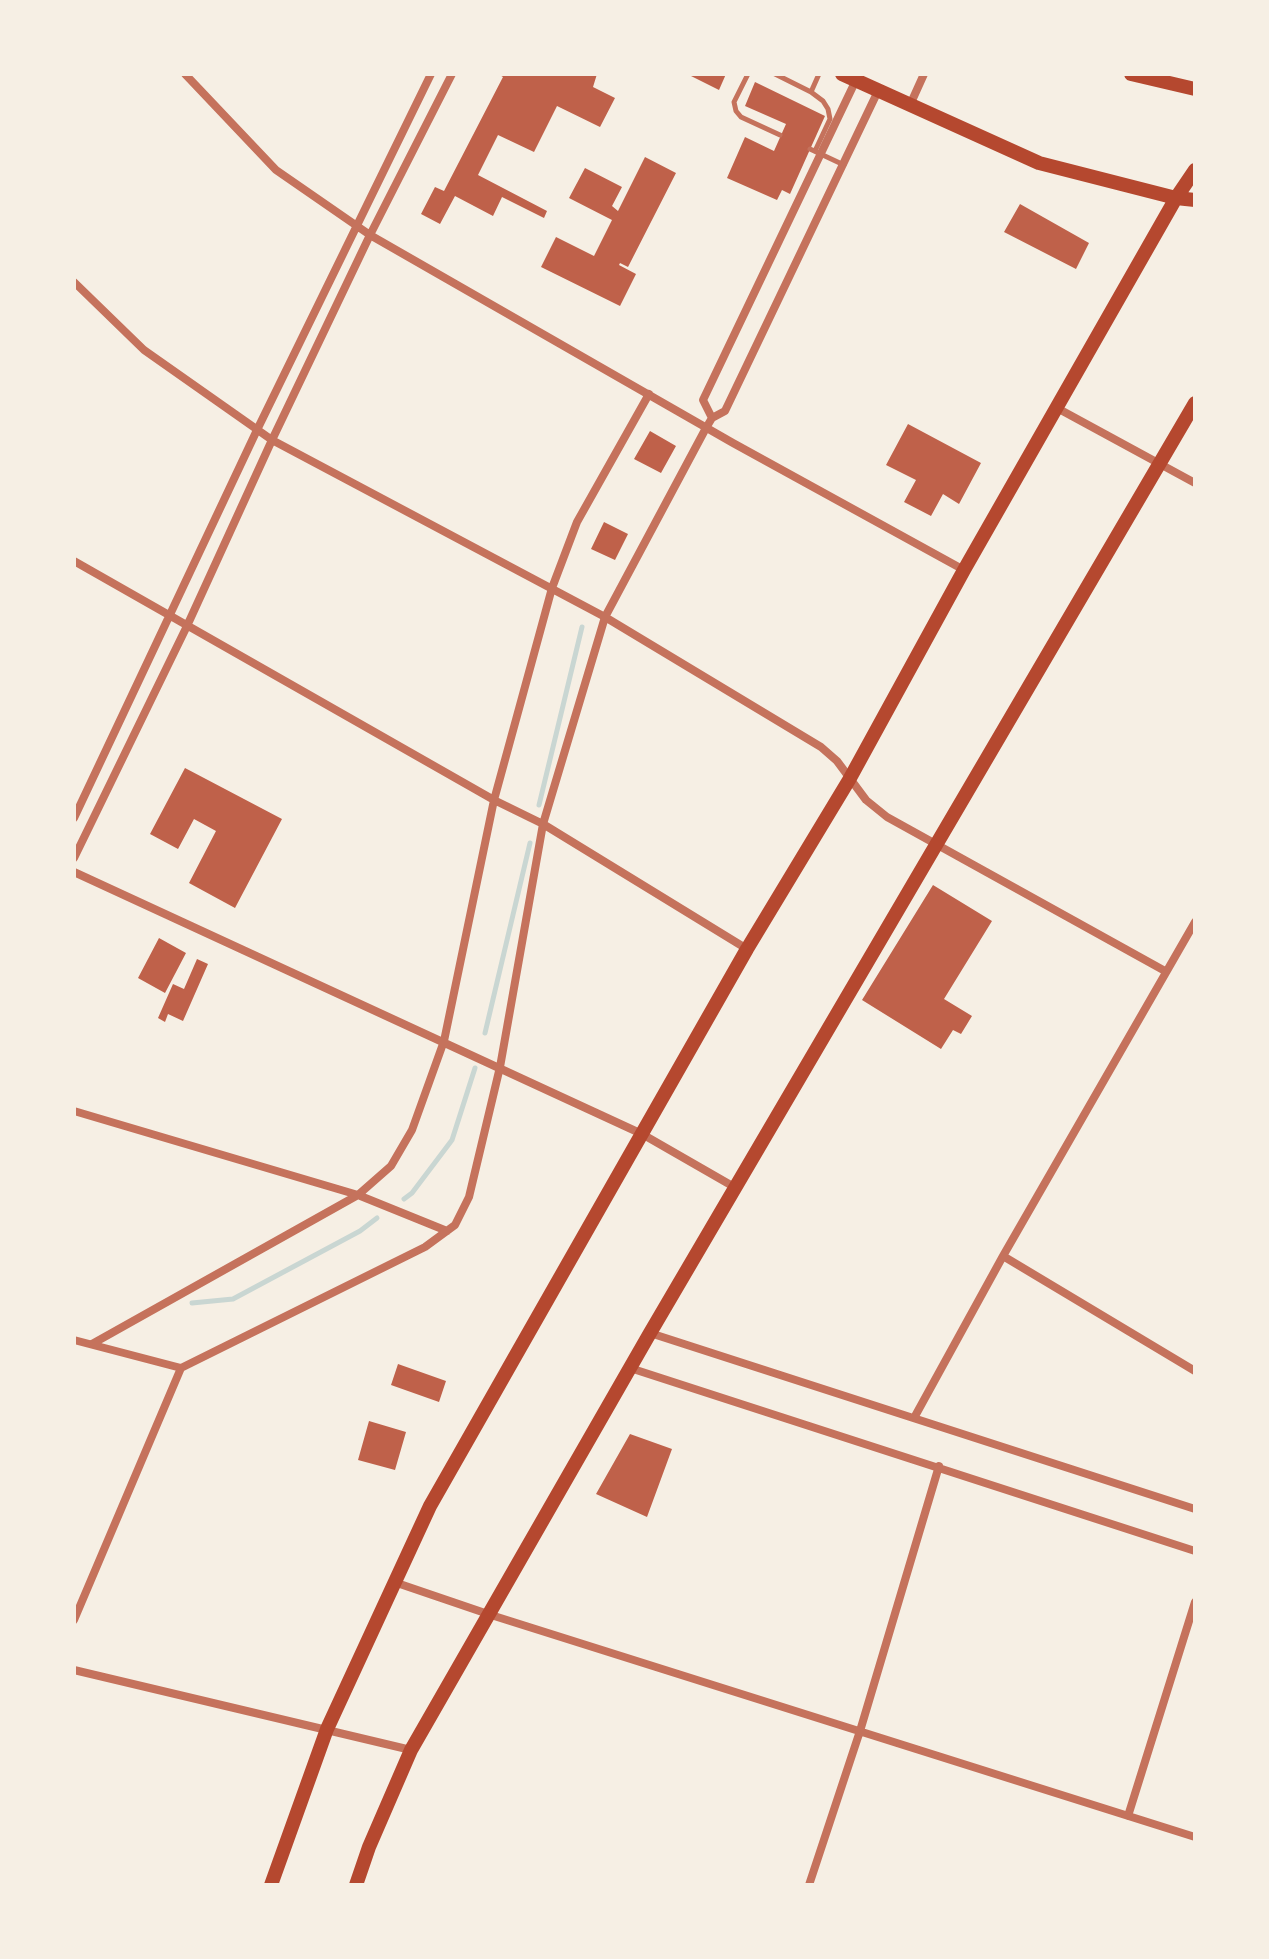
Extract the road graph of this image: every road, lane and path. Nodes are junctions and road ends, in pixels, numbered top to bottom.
1 (185, 74) edge
2 (431, 74) edge
3 (452, 74) edge
4 (748, 74) edge
5 (775, 74) edge
6 (819, 74) edge
7 (924, 74) edge
8 (1131, 74) edge
9 (849, 77) edge
10 (1195, 89) edge
11 (878, 91) junction
12 (811, 92) junction
13 (910, 105) junction
14 (780, 135) dead end
15 (816, 151) junction
16 (844, 165) junction
17 (1195, 170) edge
18 (1176, 198) junction
19 (1195, 200) edge
20 (356, 225) junction
21 (370, 235) junction
22 (74, 282) edge
23 (649, 394) junction
24 (1195, 403) edge
25 (1057, 408) junction
26 (712, 418) junction
27 (706, 428) junction
28 (257, 430) junction
29 (272, 440) junction
30 (1160, 464) junction
31 (1195, 483) edge
32 (74, 561) edge
33 (964, 570) junction
34 (552, 588) junction
35 (171, 617) junction
36 (605, 617) junction
37 (187, 626) junction
38 (849, 780) junction
39 (494, 800) junction
40 (74, 818) edge
41 (543, 824) junction
42 (937, 846) junction
43 (74, 858) edge
44 (74, 872) edge
45 (1195, 922) edge
46 (747, 949) junction
47 (1165, 971) junction
48 (444, 1041) junction
49 (500, 1067) junction
50 (74, 1111) edge
51 (642, 1134) junction
52 (736, 1188) junction
53 (358, 1195) junction
54 (447, 1231) junction
55 (1003, 1256) junction
56 (650, 1333) junction
57 (74, 1340) edge
58 (92, 1344) junction
59 (181, 1368) junction
60 (630, 1368) junction
61 (1195, 1371) edge
62 (914, 1418) junction
63 (939, 1466) junction
64 (1195, 1509) edge
65 (1195, 1551) edge
66 (394, 1582) junction
67 (1195, 1602) edge
68 (491, 1615) junction
69 (74, 1620) edge
70 (74, 1670) edge
71 (327, 1729) junction
72 (860, 1731) junction
73 (411, 1750) junction
74 (1128, 1816) junction
75 (1195, 1837) edge
76 (271, 1885) edge
77 (356, 1885) edge
78 (809, 1885) edge

1 - 20 street
2 - 20 street
3 - 21 street
4 - 14 lane
5 - 12 lane
6 - 12 lane
7 - 13 street
8 - 10 main road
9 - 11 main road
9 - 15 street
11 - 13 main road
11 - 16 street
12 - 15 lane
13 - 18 main road
15 - 16 lane
15 - 26 street
16 - 26 street
17 - 18 main road
18 - 19 main road
18 - 25 main road
20 - 21 street
20 - 28 street
21 - 23 street
21 - 29 street
22 - 28 street
23 - 27 street
23 - 34 street
24 - 30 main road
25 - 30 street
25 - 33 main road
26 - 27 street
27 - 33 street
27 - 36 street
28 - 29 street
28 - 35 street
29 - 34 street
29 - 37 street
30 - 31 street
30 - 42 main road
32 - 35 street
33 - 38 main road
34 - 36 street
34 - 39 street
35 - 37 street
35 - 40 street
36 - 38 street
36 - 41 street
37 - 39 street
37 - 43 street
38 - 42 street
38 - 46 main road
39 - 41 street
39 - 48 street
41 - 46 street
41 - 49 street
42 - 47 street
42 - 52 main road
44 - 48 street
45 - 47 street
46 - 51 main road
47 - 55 street
48 - 49 street
48 - 53 street
49 - 51 street
49 - 54 street
50 - 53 street
51 - 52 street
51 - 66 main road
52 - 56 main road
53 - 54 street
53 - 58 street
54 - 59 street
55 - 61 street
55 - 62 street
56 - 60 main road
56 - 62 street
57 - 58 street
58 - 59 street
59 - 69 street
60 - 63 street
60 - 68 main road
62 - 64 street
63 - 65 street
63 - 72 street
66 - 68 street
66 - 71 main road
67 - 74 street
68 - 72 street
68 - 73 main road
70 - 71 street
71 - 73 street
71 - 76 main road
72 - 74 street
72 - 78 street
73 - 77 main road
74 - 75 street

